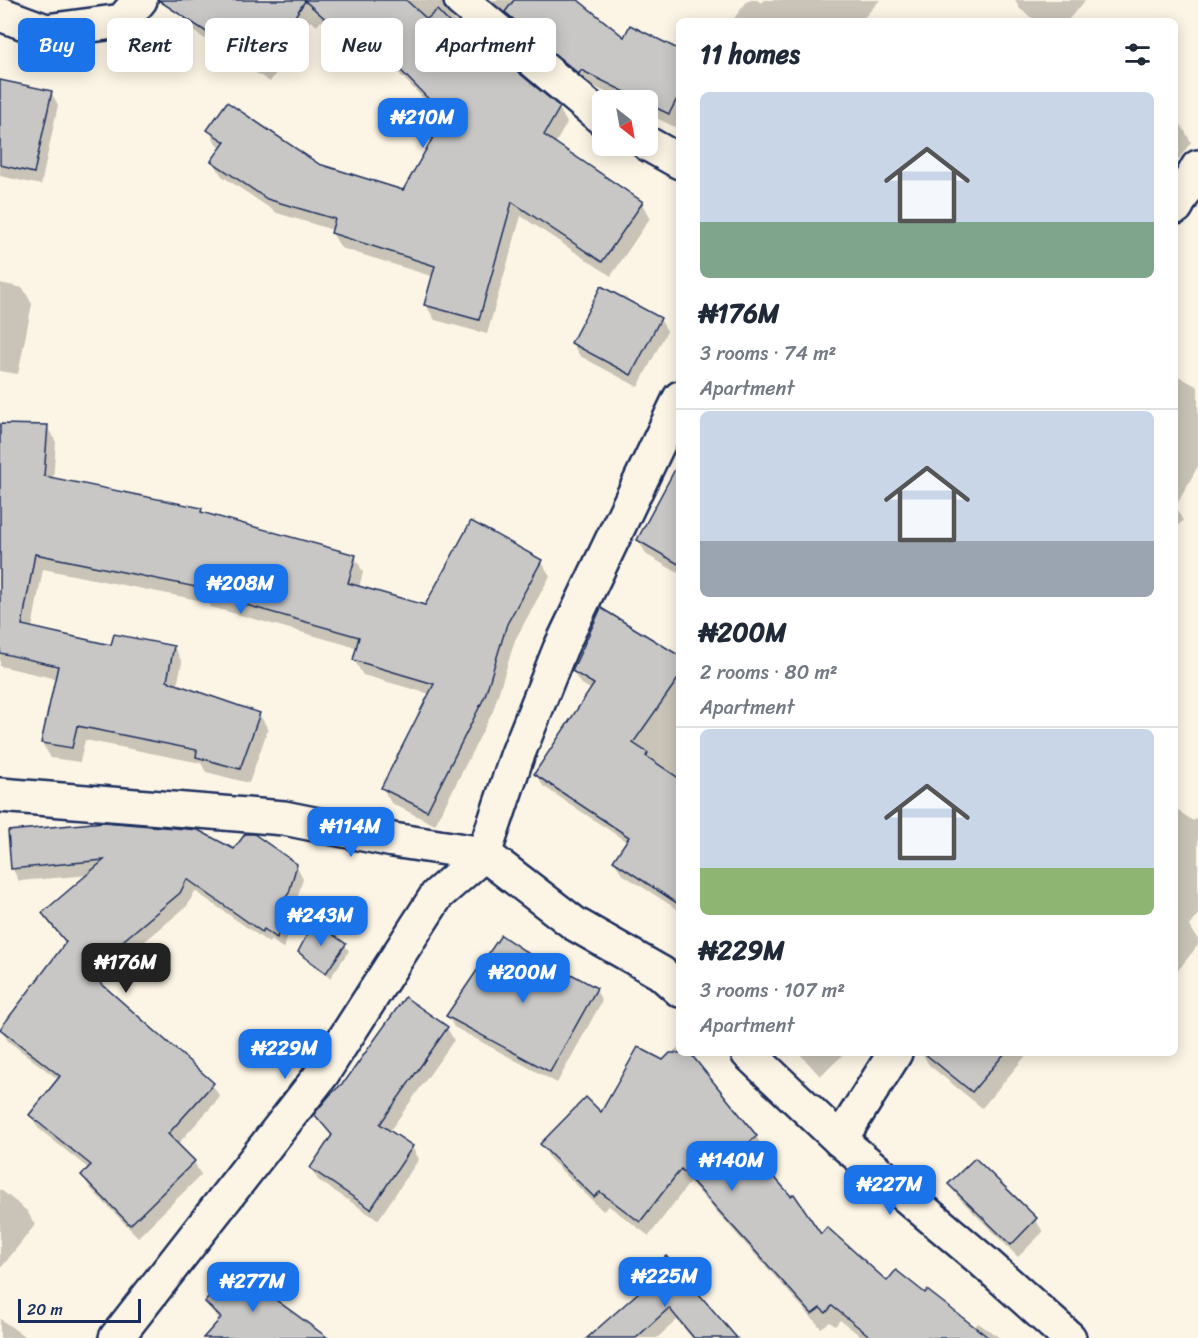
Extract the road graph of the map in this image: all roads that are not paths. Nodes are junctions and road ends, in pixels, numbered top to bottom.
1 (140, 0) edge
2 (461, 0) edge
3 (0, 14) edge
4 (592, 109) edge
5 (658, 150) edge
6 (676, 160) edge
7 (1198, 167) edge
8 (1178, 203) edge
9 (676, 406) edge
10 (6, 803) edge
11 (484, 854) junction
12 (676, 986) edge
13 (751, 1056) edge
14 (893, 1056) edge
15 (840, 1140) junction
16 (116, 1338) edge
17 (1069, 1338) edge

1 - 3 street
2 - 4 street
5 - 6 street
7 - 8 street
9 - 11 street
10 - 11 street
11 - 12 street
11 - 16 street
13 - 15 street
14 - 15 street
15 - 17 street

